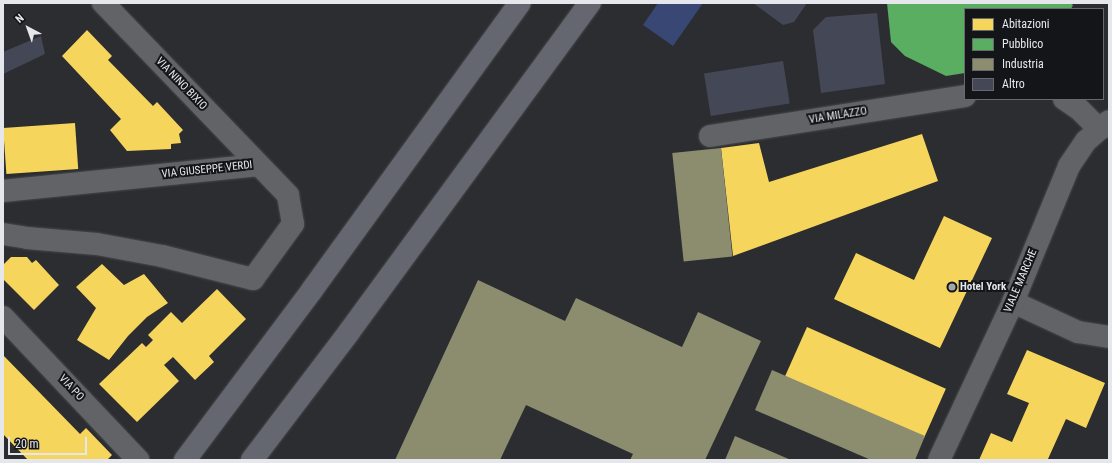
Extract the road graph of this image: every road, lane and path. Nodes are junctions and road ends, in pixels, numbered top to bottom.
1 (104, 3) edge
2 (520, 3) edge
3 (590, 3) edge
4 (964, 96) edge
5 (1066, 100) edge
6 (1106, 125) edge
7 (710, 136) dead end
8 (258, 165) junction
9 (3, 191) edge
10 (3, 234) edge
11 (1013, 302) junction
12 (3, 317) edge
13 (1109, 337) edge
14 (138, 460) edge
15 (185, 460) edge
16 (252, 460) edge
17 (939, 460) edge

1 - 8 street, VIA NINO BIXIO
2 - 15 highway
3 - 16 highway
4 - 7 street, VIA MILAZZO
5 - 6 street
6 - 11 street, VIALE MARCHE
8 - 9 street, VIA GIUSEPPE VERDI
8 - 10 street, VIA GIUSEPPE VERDI
11 - 13 street
11 - 17 street, VIALE MARCHE
12 - 14 street, VIA PO

